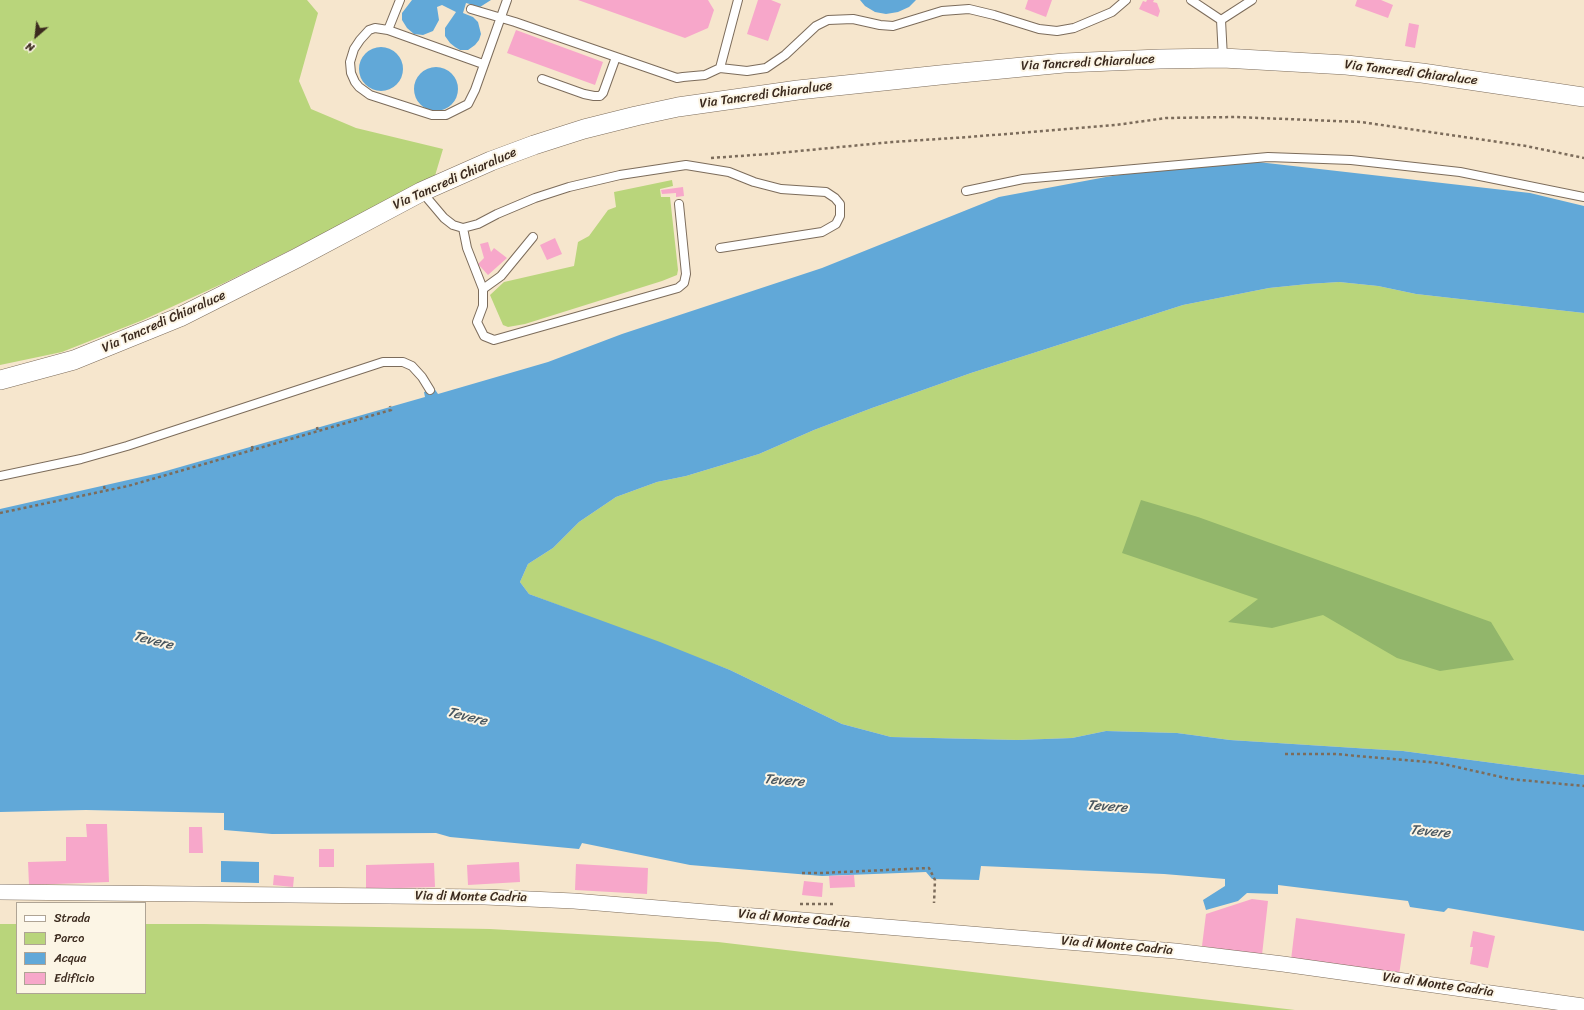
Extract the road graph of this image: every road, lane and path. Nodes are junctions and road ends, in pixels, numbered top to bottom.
1 (400, 0) edge
2 (507, 0) edge
3 (738, 0) edge
4 (1126, 0) edge
5 (1191, 0) edge
6 (1252, 0) edge
7 (471, 9) dead end
8 (500, 18) junction
9 (1221, 20) junction
10 (388, 30) junction
11 (616, 57) junction
12 (1222, 58) junction
13 (483, 64) junction
14 (720, 68) junction
15 (542, 79) dead end
16 (1584, 97) edge
17 (1584, 158) edge
18 (686, 165) junction
19 (966, 191) dead end
20 (421, 192) junction
21 (1584, 197) edge
22 (679, 204) dead end
23 (463, 228) junction
24 (533, 237) dead end
25 (720, 248) dead end
26 (483, 289) junction
27 (0, 380) edge
28 (430, 390) dead end
29 (390, 406) dead end
30 (317, 427) dead end
31 (318, 432) junction
32 (252, 446) dead end
33 (253, 450) junction
34 (0, 476) edge
35 (104, 486) dead end
36 (105, 491) junction
37 (0, 513) edge
38 (1285, 754) dead end
39 (1584, 786) edge
40 (802, 873) dead end
41 (0, 892) edge
42 (934, 903) dead end
43 (800, 904) dead end
44 (835, 904) dead end
45 (1584, 1006) edge

1 - 10 lane
2 - 8 lane
3 - 14 lane
4 - 14 lane
5 - 9 lane
6 - 9 lane
7 - 8 lane
8 - 11 lane
8 - 13 lane
9 - 12 lane
10 - 13 lane
10 - 13 lane
11 - 14 lane
11 - 15 lane
12 - 16 street, Via Tancredi Chiaraluce
12 - 20 street, Via Tancredi Chiaraluce
17 - 18 path
18 - 23 lane
18 - 25 lane
19 - 21 lane
20 - 23 lane
20 - 27 street, Via Tancredi Chiaraluce
22 - 26 lane
23 - 26 lane
24 - 26 lane
28 - 34 lane
29 - 31 path
30 - 31 path
31 - 33 path
32 - 33 path
33 - 36 path
35 - 36 path
36 - 37 path
38 - 39 path
40 - 42 path
41 - 45 street, Via di Monte Cadria
43 - 44 path

